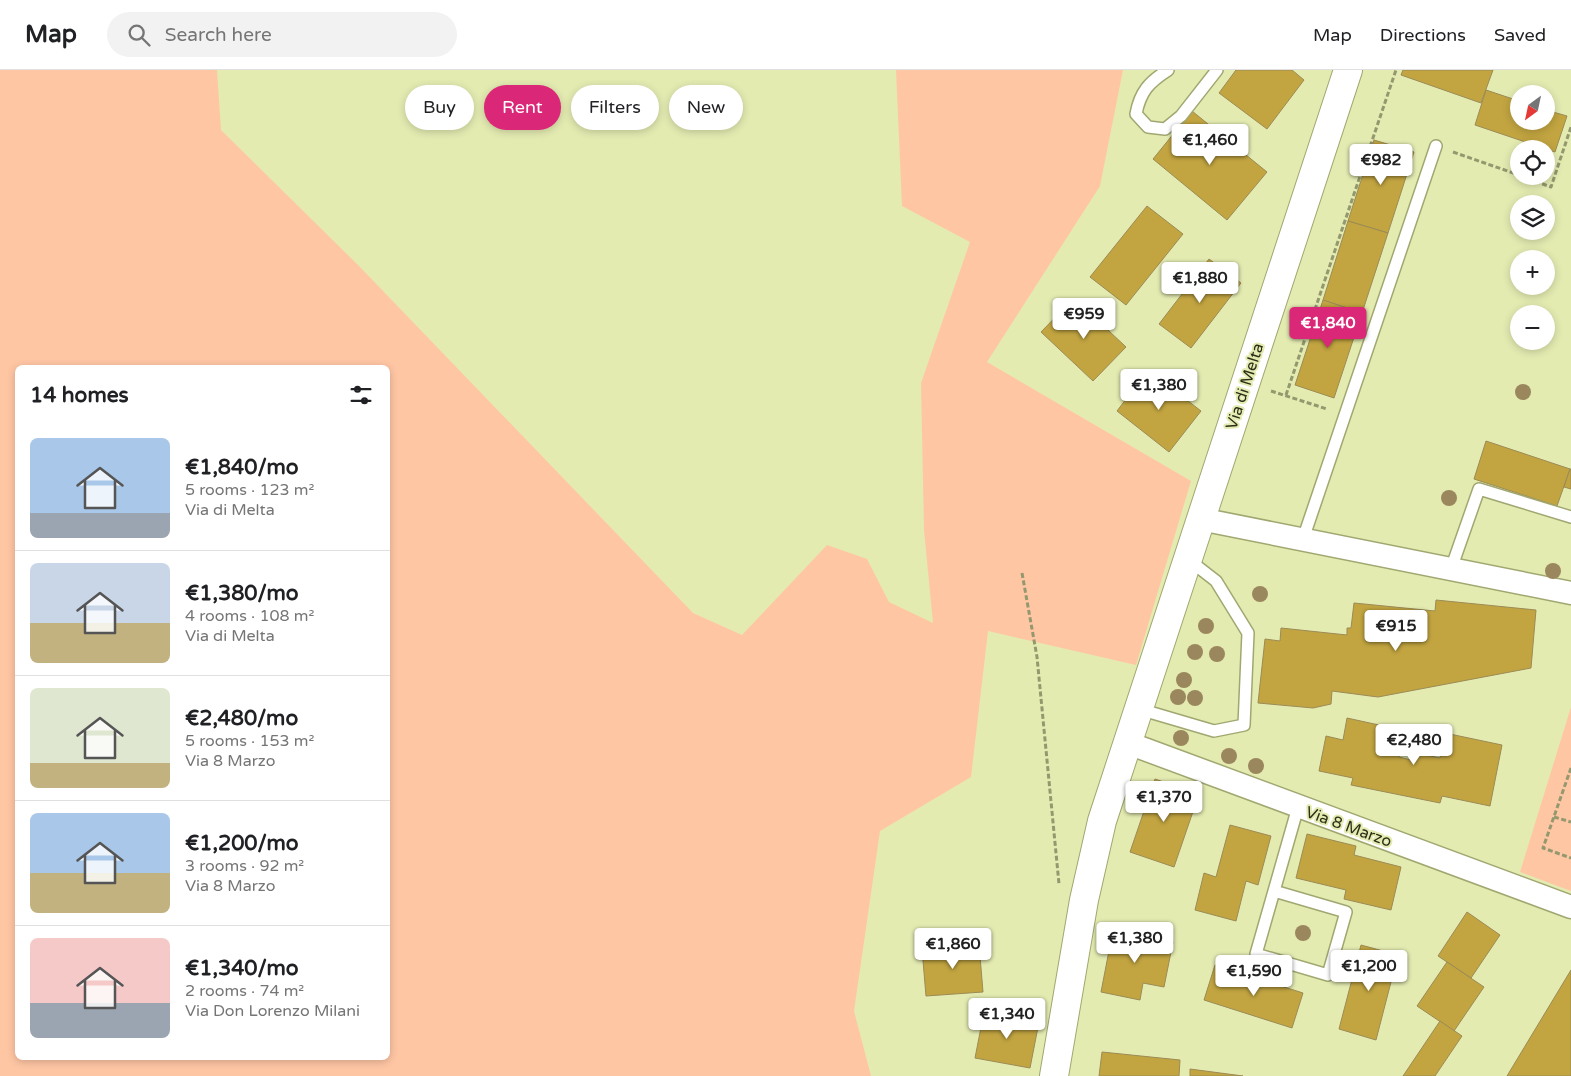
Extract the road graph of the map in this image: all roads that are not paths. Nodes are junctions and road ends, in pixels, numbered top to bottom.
1 (1168, 70) edge
2 (1217, 70) edge
3 (1348, 70) edge
4 (1436, 146) road end
5 (1571, 517) edge
6 (1200, 519) junction
7 (1303, 539) junction
8 (1187, 559) junction
9 (1451, 569) junction
10 (1571, 594) edge
11 (1139, 709) junction
12 (1128, 743) junction
13 (1298, 807) junction
14 (1274, 891) junction
15 (1571, 907) edge
16 (1054, 1076) edge

1 - 2 lane
3 - 6 street, Via di Melta
4 - 7 lane
5 - 9 lane
6 - 7 street
6 - 8 street, Via di Melta
7 - 9 street
8 - 11 street, Via di Melta
8 - 11 lane
9 - 10 street
11 - 12 street, Via di Melta
12 - 13 street, Via 8 Marzo
12 - 16 street, Via di Melta
13 - 14 lane
13 - 15 street, Via 8 Marzo
14 - 14 lane

